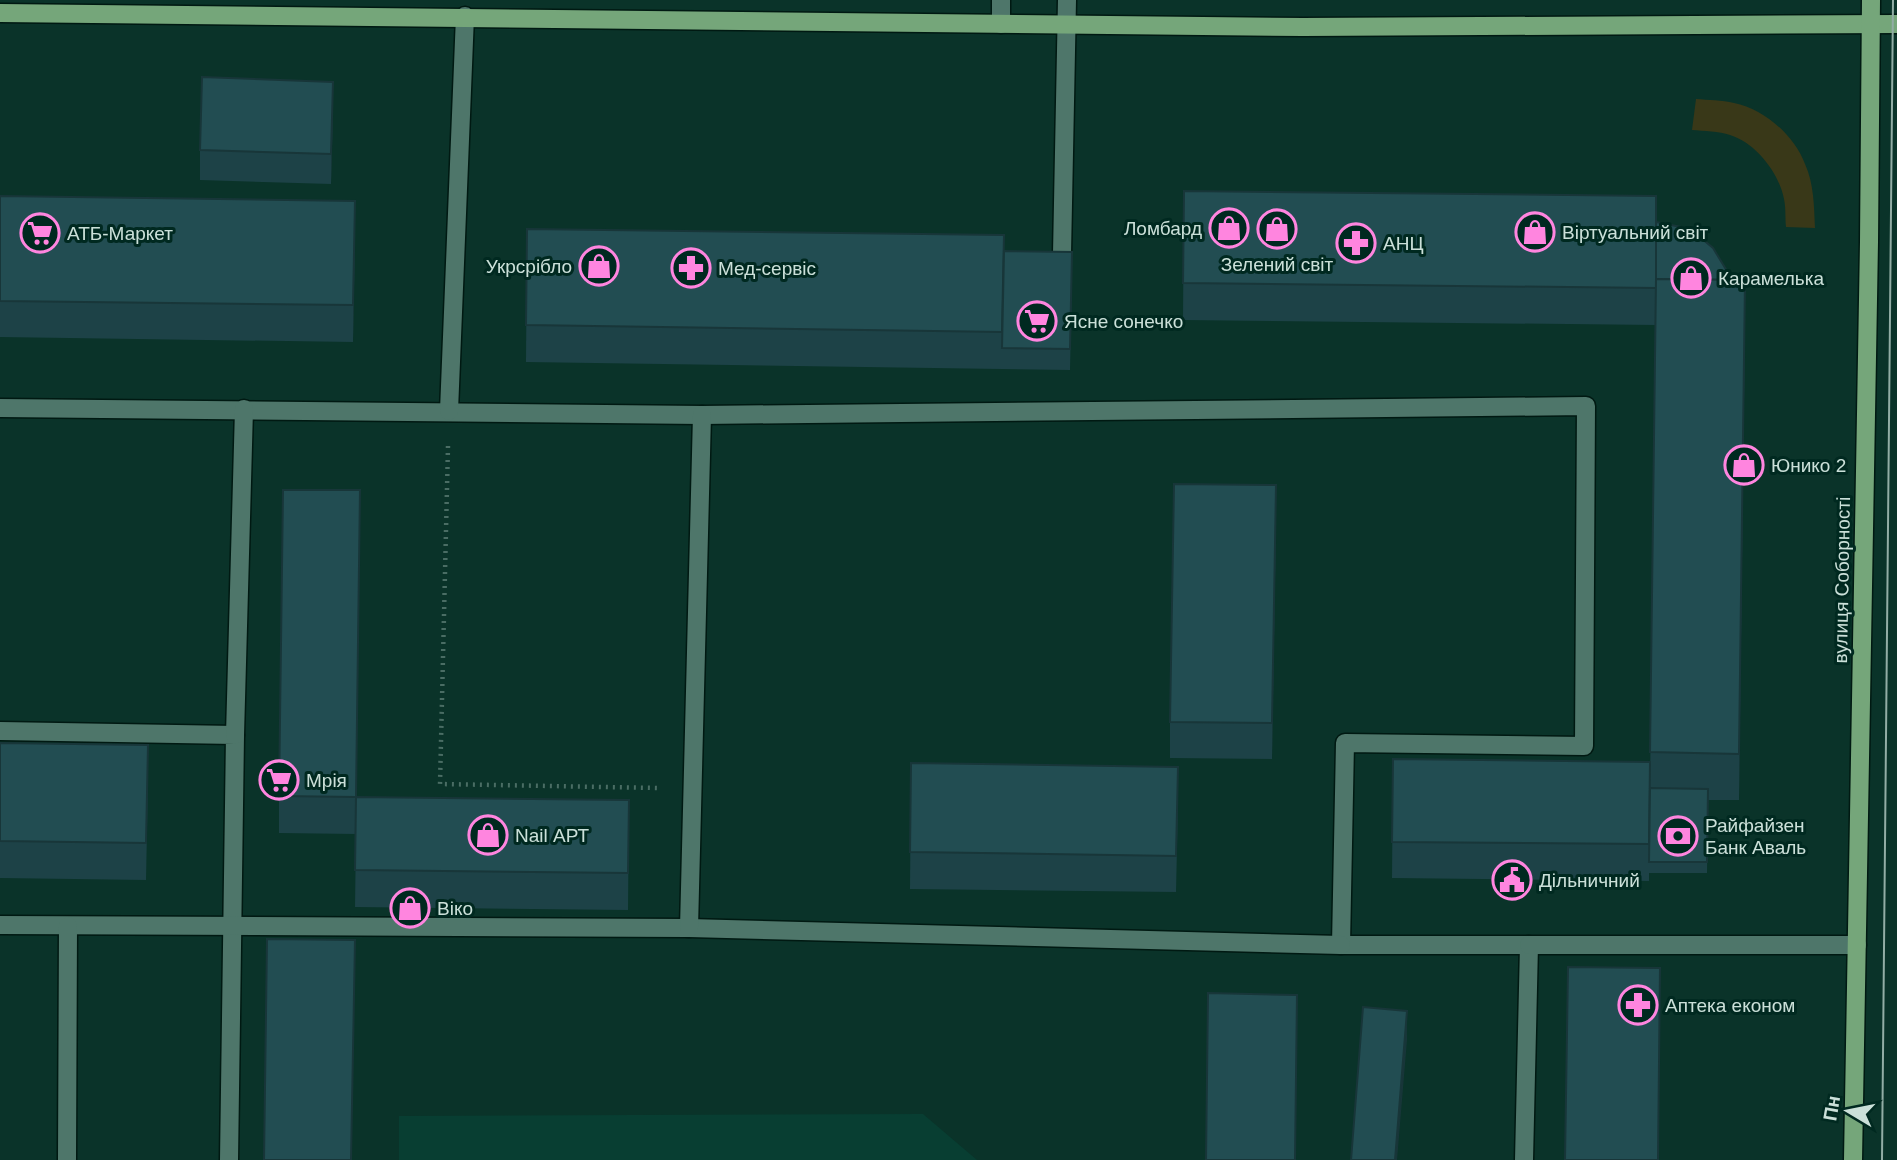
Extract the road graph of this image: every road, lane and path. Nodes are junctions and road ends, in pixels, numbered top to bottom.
1 (1001, 0) edge
2 (1067, 0) edge
3 (1871, 0) edge
4 (0, 13) edge
5 (465, 16) junction
6 (1001, 24) junction
7 (1067, 24) junction
8 (1871, 24) junction
9 (1897, 24) edge
10 (1062, 254) edge
11 (0, 408) edge
12 (244, 409) junction
13 (449, 411) junction
14 (702, 415) junction
15 (0, 731) edge
16 (235, 735) junction
17 (692, 789) junction
18 (0, 925) edge
19 (68, 926) junction
20 (232, 926) junction
21 (689, 928) junction
22 (1529, 944) junction
23 (1341, 946) junction
24 (1857, 946) junction
25 (67, 1160) edge
26 (229, 1160) edge
27 (1524, 1160) edge
28 (1853, 1160) edge

1 - 6 lane
2 - 7 lane
3 - 8 main road, вулиця Соборності
4 - 5 main road
5 - 6 main road
5 - 13 lane
6 - 7 main road
7 - 8 main road
7 - 10 lane
8 - 9 main road
8 - 24 main road, вулиця Соборності
11 - 12 lane
12 - 13 lane
12 - 16 lane
13 - 14 lane
13 - 17 path
14 - 17 lane
14 - 23 lane
15 - 16 lane
16 - 20 lane
17 - 21 lane
18 - 19 lane
19 - 20 lane
19 - 25 lane
20 - 21 lane
20 - 26 lane
21 - 23 lane
22 - 23 lane
22 - 24 lane
22 - 27 lane
24 - 28 main road, вулиця Соборності

